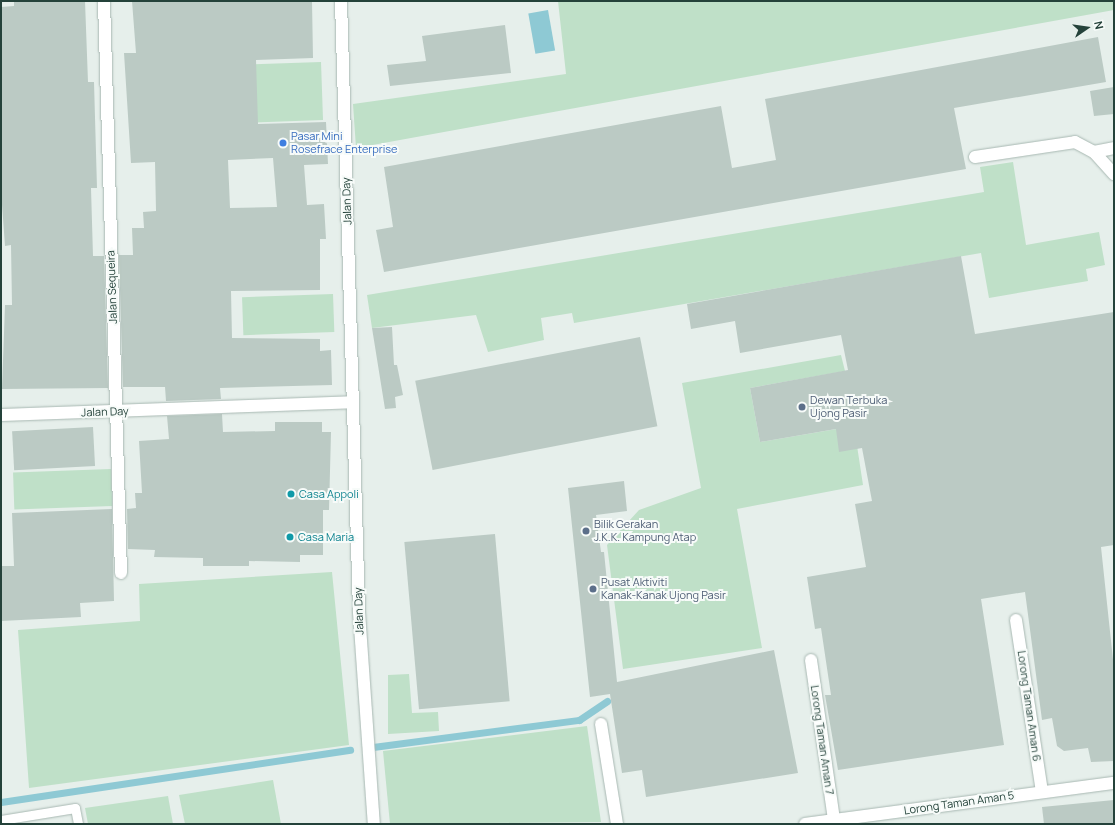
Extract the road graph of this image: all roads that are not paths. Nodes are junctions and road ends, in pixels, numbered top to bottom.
1 (104, 1) edge
2 (341, 1) edge
3 (1114, 148) edge
4 (1094, 152) junction
5 (975, 157) dead end
6 (1114, 174) edge
7 (353, 402) junction
8 (115, 412) junction
9 (1, 415) edge
10 (121, 573) dead end
11 (1016, 620) dead end
12 (811, 660) dead end
13 (602, 724) dead end
14 (1114, 783) edge
15 (1042, 791) junction
16 (1, 820) edge
17 (834, 820) junction
18 (78, 824) edge
19 (374, 824) edge
20 (616, 824) edge
21 (805, 824) edge

1 - 8 street, Jalan Sequeira
2 - 7 street, Jalan Day
3 - 4 street
4 - 5 street
4 - 6 street
7 - 8 street, Jalan Day
7 - 19 street, Jalan Day
8 - 9 street, Jalan Day
8 - 10 street, Jalan Sequeira
11 - 15 street, Lorong Taman Aman 6
12 - 17 street, Lorong Taman Aman 7
13 - 20 street
14 - 15 street, Lorong Taman Aman 5
15 - 17 street, Lorong Taman Aman 5
16 - 18 lane
17 - 21 street, Lorong Taman Aman 5

